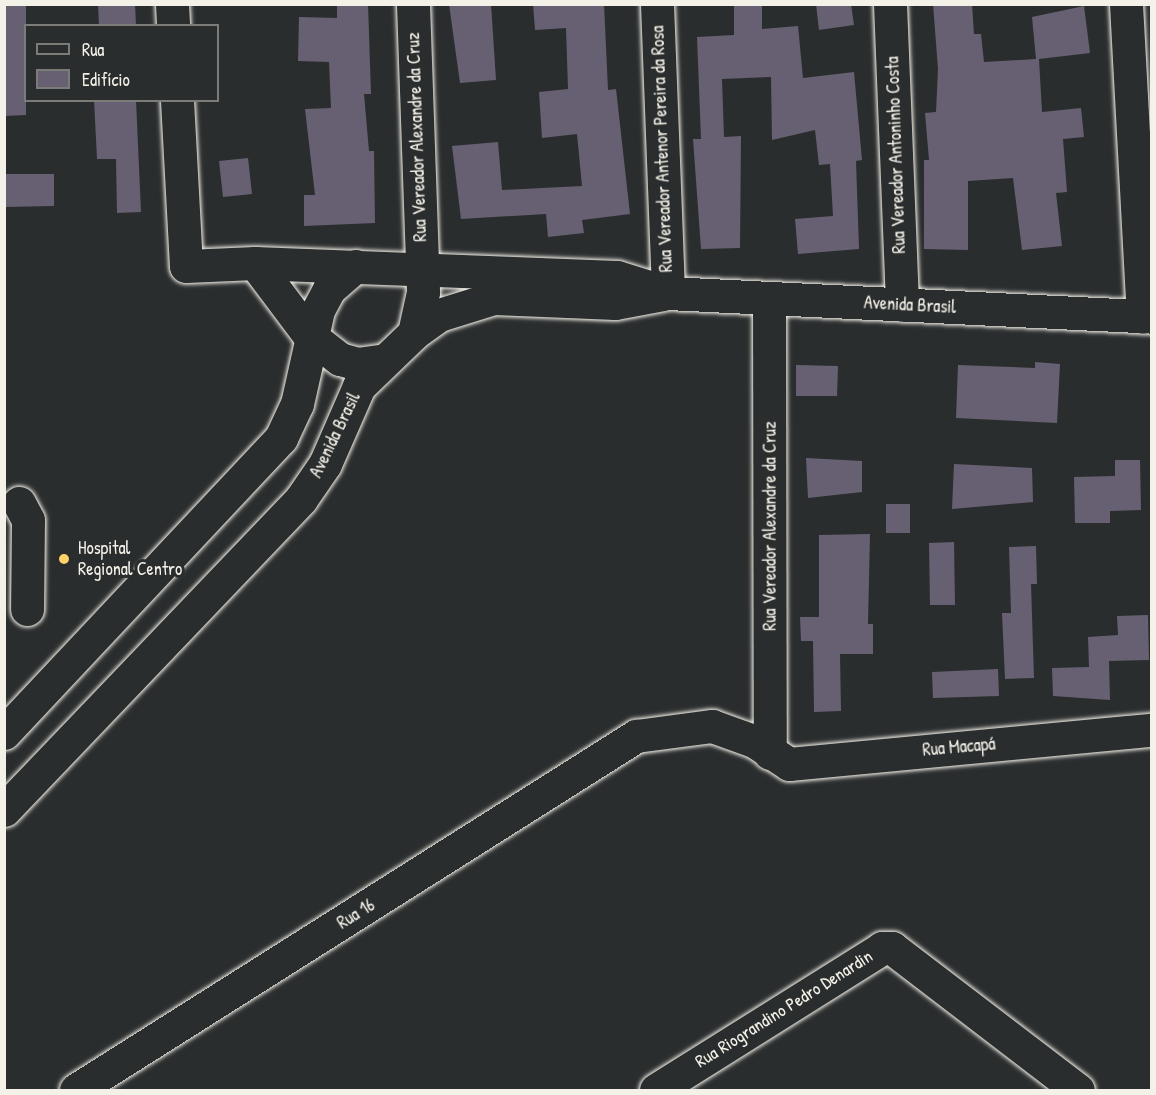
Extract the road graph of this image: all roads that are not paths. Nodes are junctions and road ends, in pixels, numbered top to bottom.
1 (172, 4) edge
2 (413, 4) edge
3 (657, 4) edge
4 (890, 4) edge
5 (1126, 4) edge
6 (173, 24) edge
7 (177, 102) edge
8 (255, 263) junction
9 (355, 266) junction
10 (421, 269) junction
11 (668, 293) junction
12 (769, 298) junction
13 (902, 305) junction
14 (1147, 317) edge
15 (414, 333) junction
16 (309, 335) junction
17 (384, 360) junction
18 (19, 503) dead end
19 (27, 609) dead end
20 (1152, 730) edge
21 (4, 733) edge
22 (636, 736) joint
23 (770, 753) junction
24 (4, 810) edge
25 (76, 1090) edge
26 (656, 1090) edge
27 (1078, 1090) edge

1 - 6 street
2 - 10 street, Rua Vereador Alexandre da Cruz
3 - 11 street, Rua Vereador Antenor Pereira da Rosa
4 - 13 street, Rua Vereador Antoninho Costa
5 - 14 street
7 - 8 street, Avenida Brasil
8 - 9 street, Avenida Brasil
8 - 16 street
9 - 10 street, Avenida Brasil
9 - 16 street
10 - 11 street, Avenida Brasil
10 - 15 street
11 - 12 street, Avenida Brasil
11 - 15 street, Avenida Brasil
12 - 13 street, Avenida Brasil
12 - 23 street, Rua Vereador Alexandre da Cruz
13 - 14 street, Avenida Brasil
15 - 17 street, Avenida Brasil
16 - 17 street
16 - 21 street
17 - 24 street, Avenida Brasil
18 - 19 street
20 - 23 street, Rua Macapá
22 - 23 street, Rua Macapá
22 - 25 street, Rua 16
26 - 27 street, Rua Riograndino Pedro Denardin

